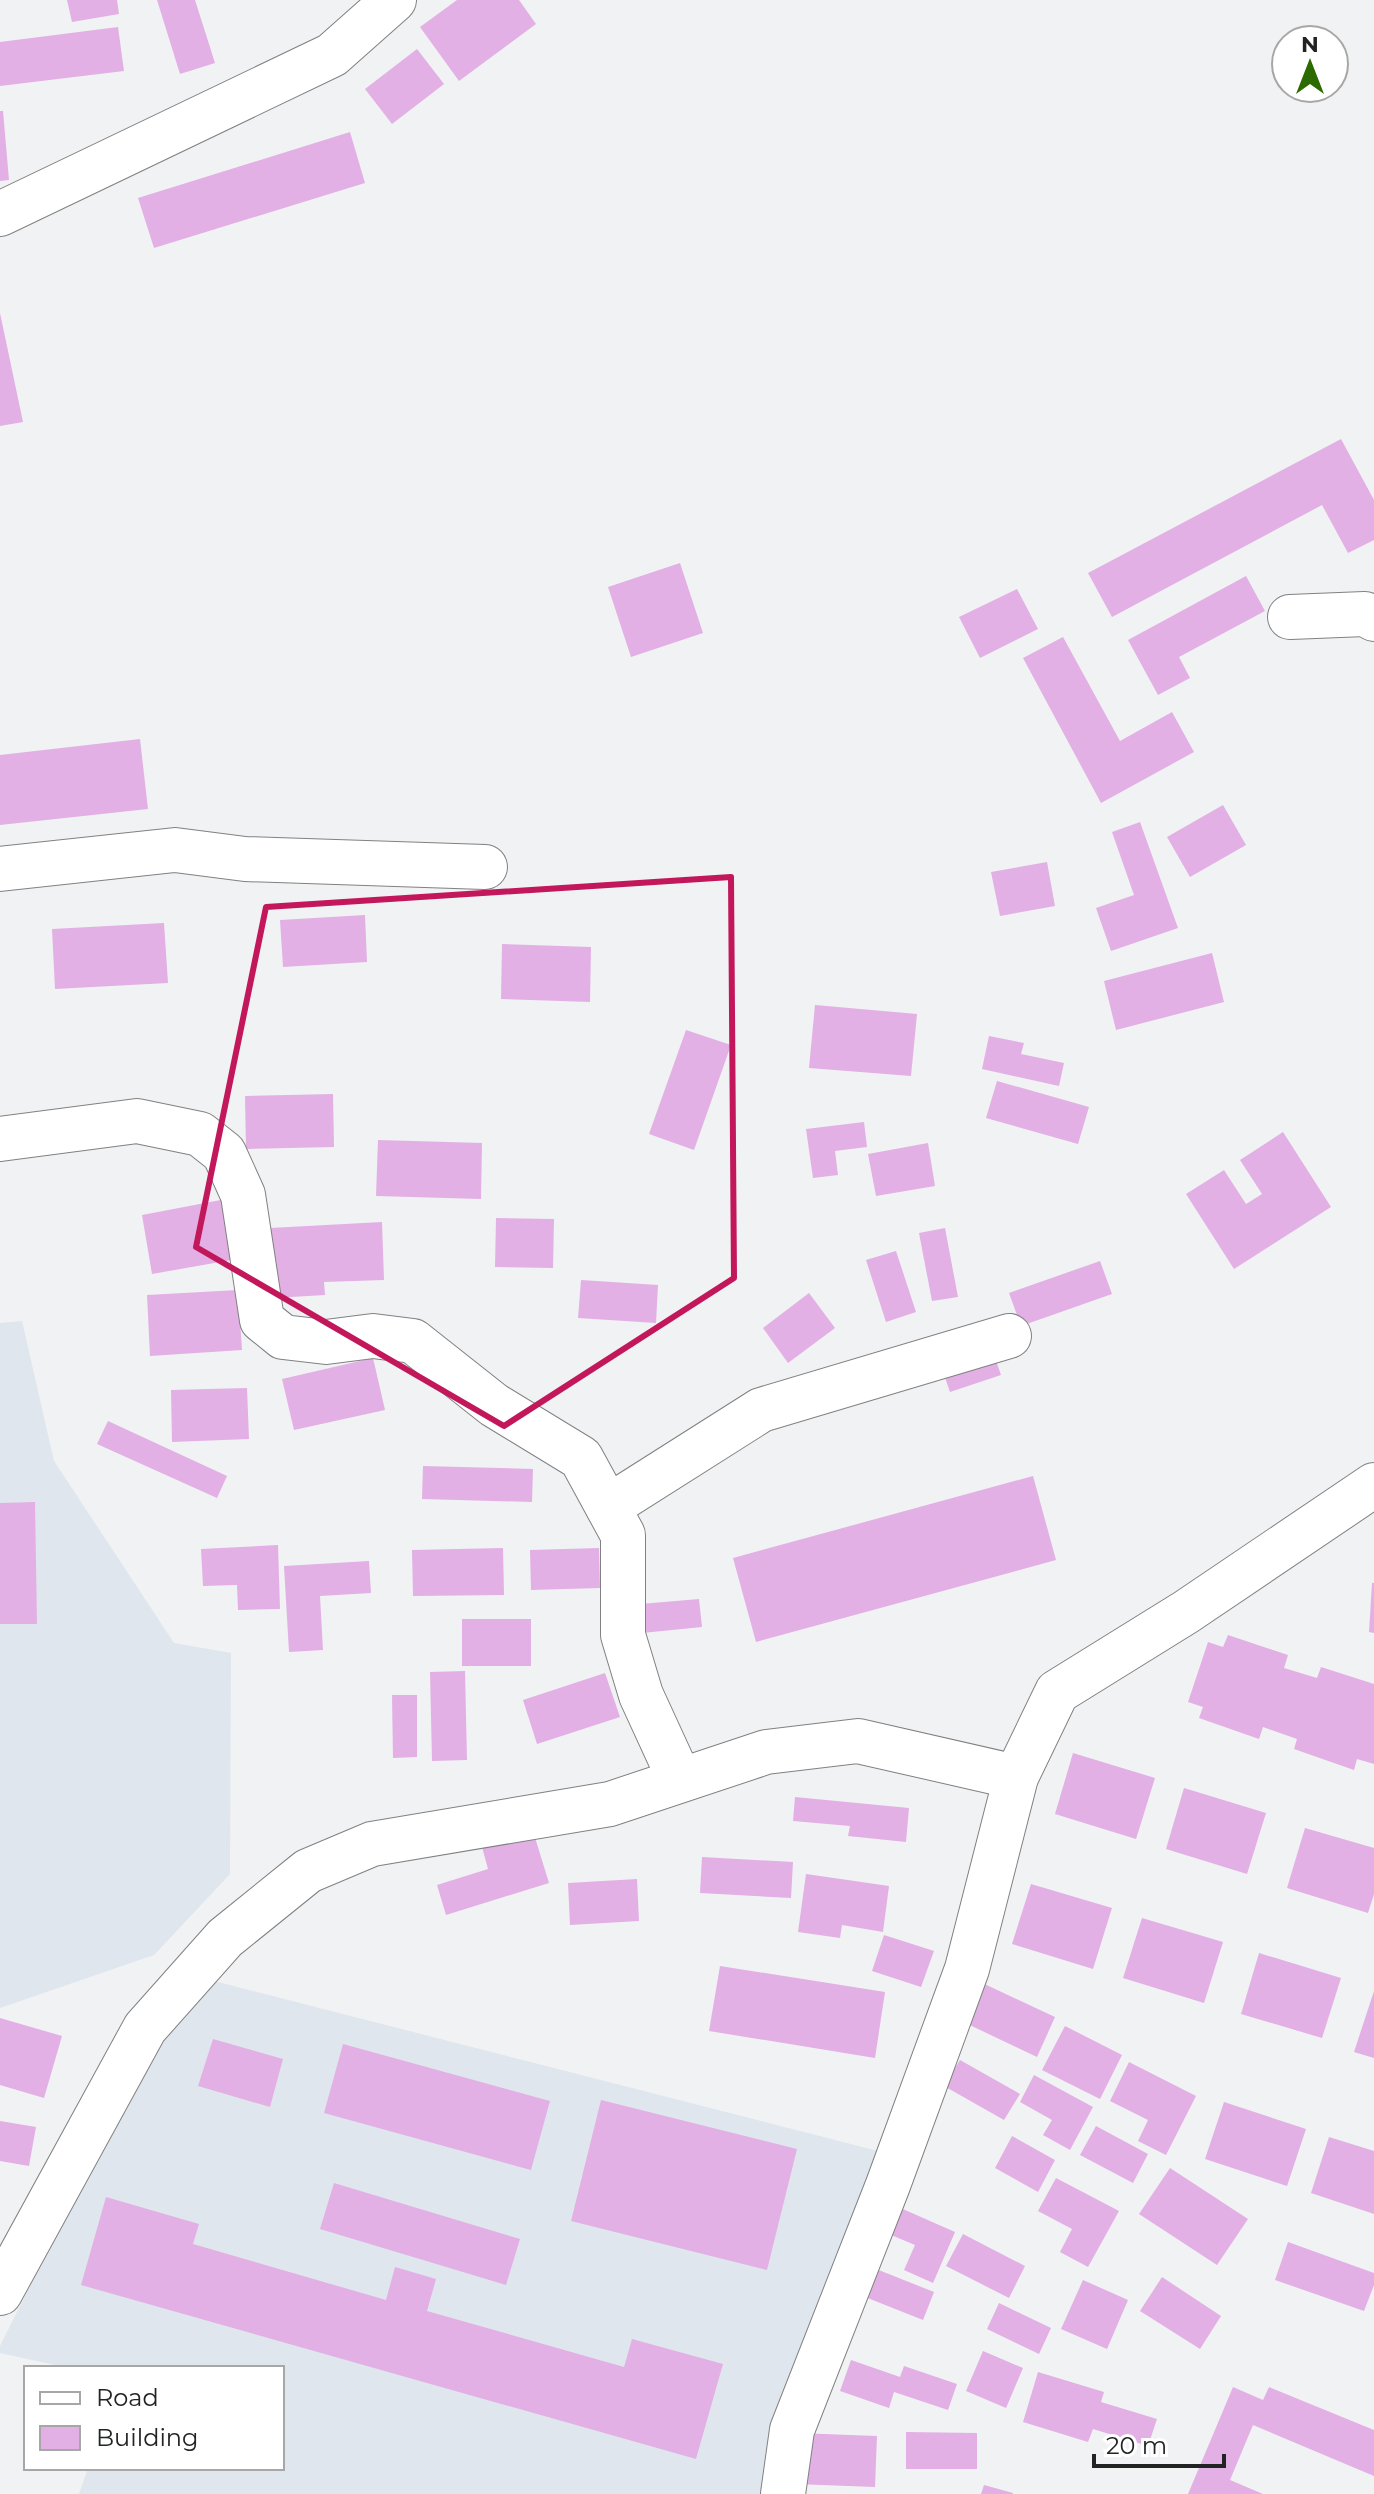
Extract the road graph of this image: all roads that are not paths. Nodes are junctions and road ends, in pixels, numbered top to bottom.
1 (394, 0) edge
2 (0, 214) edge
3 (1290, 617) dead end
4 (1374, 619) edge
5 (485, 867) dead end
6 (0, 869) edge
7 (0, 1139) edge
8 (1009, 1336) dead end
9 (1374, 1485) edge
10 (608, 1507) junction
11 (1016, 1777) junction
12 (680, 1780) junction
13 (0, 2293) edge
14 (783, 2494) edge

1 - 2 street
3 - 4 street
5 - 6 street
7 - 10 street
8 - 10 street
9 - 11 street
10 - 12 street
11 - 12 street
11 - 14 street
12 - 13 street

